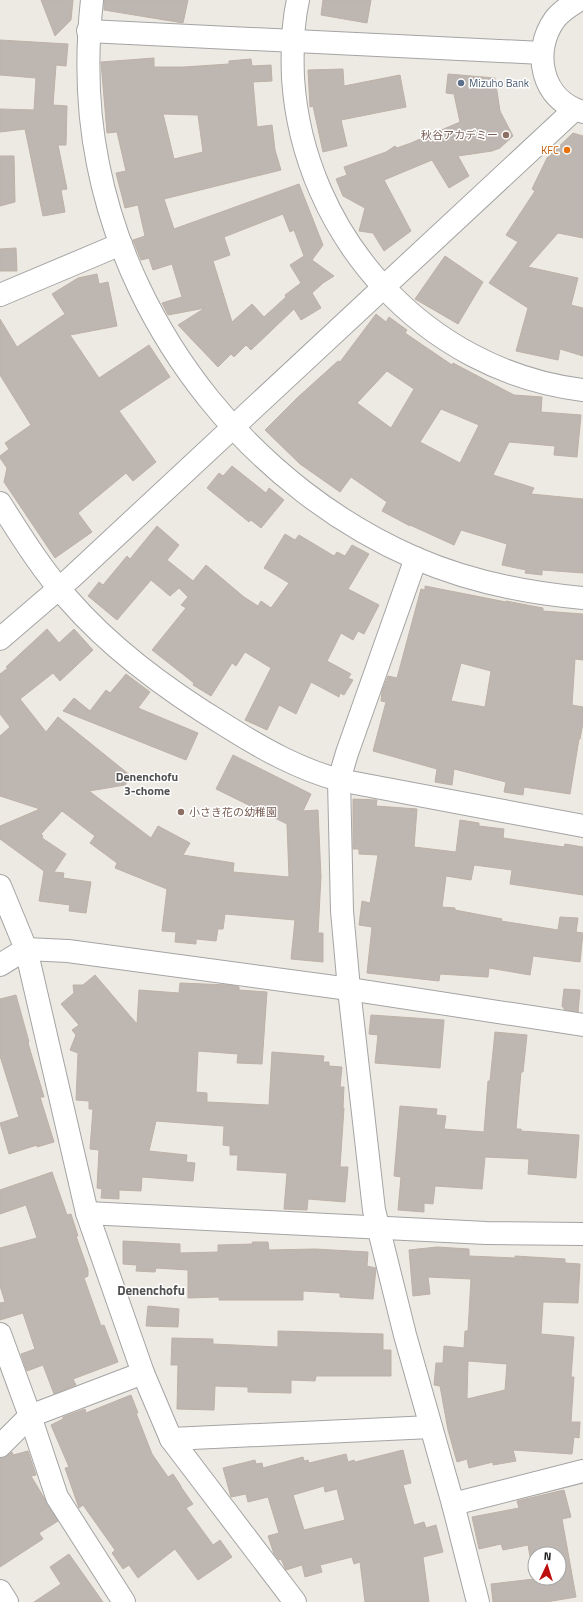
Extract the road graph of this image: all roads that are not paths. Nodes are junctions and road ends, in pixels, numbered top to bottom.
1 (92, 0) edge
2 (298, 0) edge
3 (579, 0) edge
4 (88, 31) junction
5 (293, 41) junction
6 (542, 53) junction
7 (579, 111) edge
8 (121, 244) junction
9 (383, 288) junction
10 (0, 295) edge
11 (583, 390) edge
12 (233, 427) junction
13 (0, 503) edge
14 (416, 558) junction
15 (58, 588) junction
16 (583, 598) edge
17 (0, 639) edge
18 (339, 780) junction
19 (583, 826) edge
20 (0, 886) edge
21 (26, 949) junction
22 (0, 964) edge
23 (349, 990) junction
24 (583, 1025) edge
25 (86, 1213) junction
26 (378, 1227) junction
27 (583, 1234) edge
28 (0, 1334) edge
29 (143, 1373) junction
30 (30, 1416) junction
31 (431, 1427) junction
32 (171, 1439) junction
33 (0, 1446) edge
34 (583, 1472) edge
35 (453, 1504) junction
36 (0, 1591) edge
37 (7, 1602) edge
38 (124, 1602) edge
39 (295, 1602) edge
40 (478, 1602) edge

1 - 4 street
2 - 5 street
3 - 6 street
4 - 5 street
4 - 8 street
5 - 6 street
5 - 9 street
6 - 7 street
7 - 9 street
8 - 10 street
8 - 12 street
9 - 11 street
9 - 12 street
12 - 14 street
12 - 15 street
13 - 15 street
14 - 16 street
14 - 18 street
15 - 17 street
15 - 18 street
18 - 19 street
18 - 23 street
20 - 21 street
21 - 22 street
21 - 23 street
21 - 25 street
23 - 24 street
23 - 26 street
25 - 26 street
25 - 29 street
26 - 27 street
26 - 31 street
28 - 30 street
29 - 30 street
29 - 32 street
30 - 33 street
30 - 38 street
31 - 32 street
31 - 35 street
32 - 39 street
34 - 35 street
35 - 40 street
36 - 37 street

